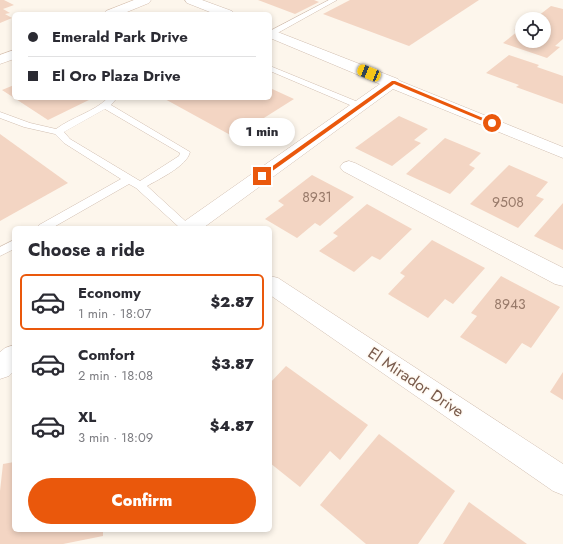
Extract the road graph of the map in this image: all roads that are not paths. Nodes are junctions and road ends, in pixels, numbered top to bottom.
1 (145, 0) edge
2 (191, 0) edge
3 (334, 0) edge
4 (116, 12) edge
5 (222, 12) edge
6 (272, 32) edge
7 (272, 34) edge
8 (12, 55) edge
9 (0, 60) edge
10 (272, 69) edge
11 (393, 82) junction
12 (111, 100) edge
13 (106, 106) junction
14 (360, 106) junction
15 (0, 115) edge
16 (58, 132) junction
17 (563, 153) edge
18 (349, 167) dead end
19 (129, 179) junction
20 (140, 186) junction
21 (47, 226) edge
22 (186, 226) edge
23 (191, 226) edge
24 (12, 245) edge
25 (0, 252) edge
26 (563, 278) edge
27 (272, 285) edge
28 (12, 357) edge
29 (0, 368) edge
30 (563, 481) edge

1 - 4 street
2 - 5 street
3 - 6 lane
7 - 11 street
8 - 9 street
10 - 14 lane
11 - 14 street
11 - 17 street
12 - 13 lane
13 - 16 lane
13 - 20 lane
14 - 23 street
15 - 16 lane
16 - 19 lane
18 - 26 street
19 - 20 lane
19 - 21 lane
20 - 22 lane
24 - 25 lane
27 - 30 street, El Mirador Drive
28 - 29 street

